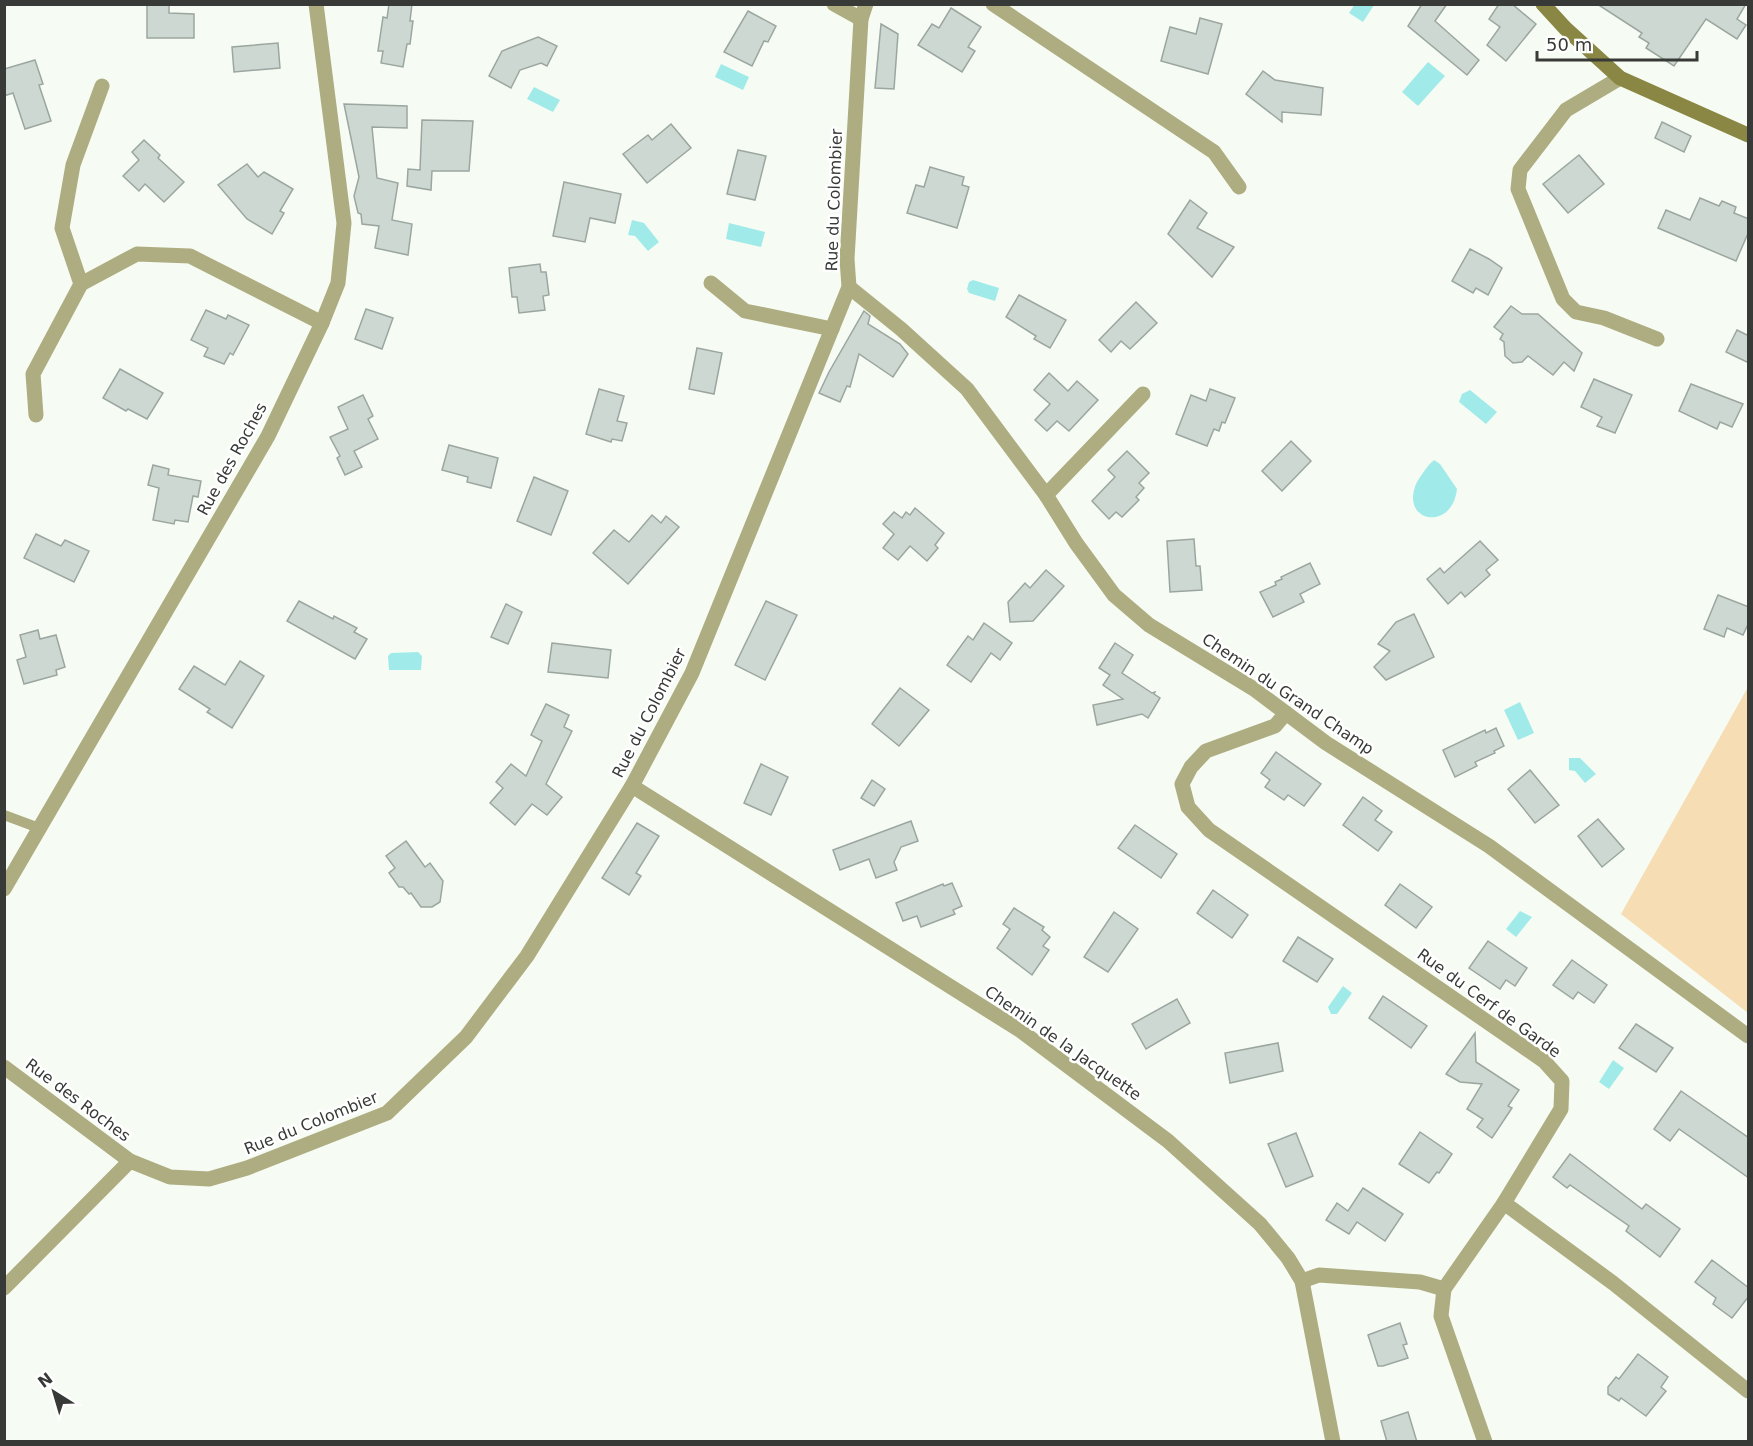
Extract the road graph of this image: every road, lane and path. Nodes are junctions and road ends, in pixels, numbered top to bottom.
1 (316, 4) edge
2 (834, 4) edge
3 (993, 4) edge
4 (1544, 4) edge
5 (863, 12) edge
6 (1620, 78) junction
7 (102, 86) dead end
8 (1749, 135) edge
9 (1239, 187) dead end
10 (711, 283) dead end
11 (81, 284) junction
12 (849, 287) junction
13 (322, 323) junction
14 (832, 329) junction
15 (1657, 339) dead end
16 (1143, 394) dead end
17 (36, 415) dead end
18 (1046, 495) junction
19 (1286, 713) junction
20 (632, 786) junction
21 (4, 814) edge
22 (39, 828) junction
23 (4, 889) edge
24 (1749, 1036) edge
25 (4, 1067) edge
26 (130, 1161) junction
27 (1504, 1203) junction
28 (1302, 1281) junction
29 (4, 1288) edge
30 (1444, 1289) junction
31 (1749, 1391) edge
32 (1334, 1442) edge
33 (1485, 1442) edge

1 - 13 street, Rue des Roches
2 - 5 street
3 - 9 street
4 - 6 street
5 - 12 street, Rue du Colombier
6 - 8 street
6 - 15 street
7 - 11 street
10 - 14 street
11 - 13 street
11 - 17 street
12 - 14 street, Rue du Colombier
12 - 18 street, Chemin du Grand Champ
13 - 22 street, Rue des Roches
14 - 20 street, Rue du Colombier
16 - 18 street
18 - 19 street, Chemin du Grand Champ
19 - 24 street, Chemin du Grand Champ
19 - 27 street, Rue du Cerf de Garde
20 - 26 street, Rue du Colombier
20 - 28 street, Chemin de la Jacquette
21 - 22 lane
22 - 23 street, Rue des Roches
25 - 26 street, Rue des Roches
26 - 29 street
27 - 30 street
27 - 31 street
28 - 30 street
28 - 32 street, Chemin de la Jacquette
30 - 33 street

